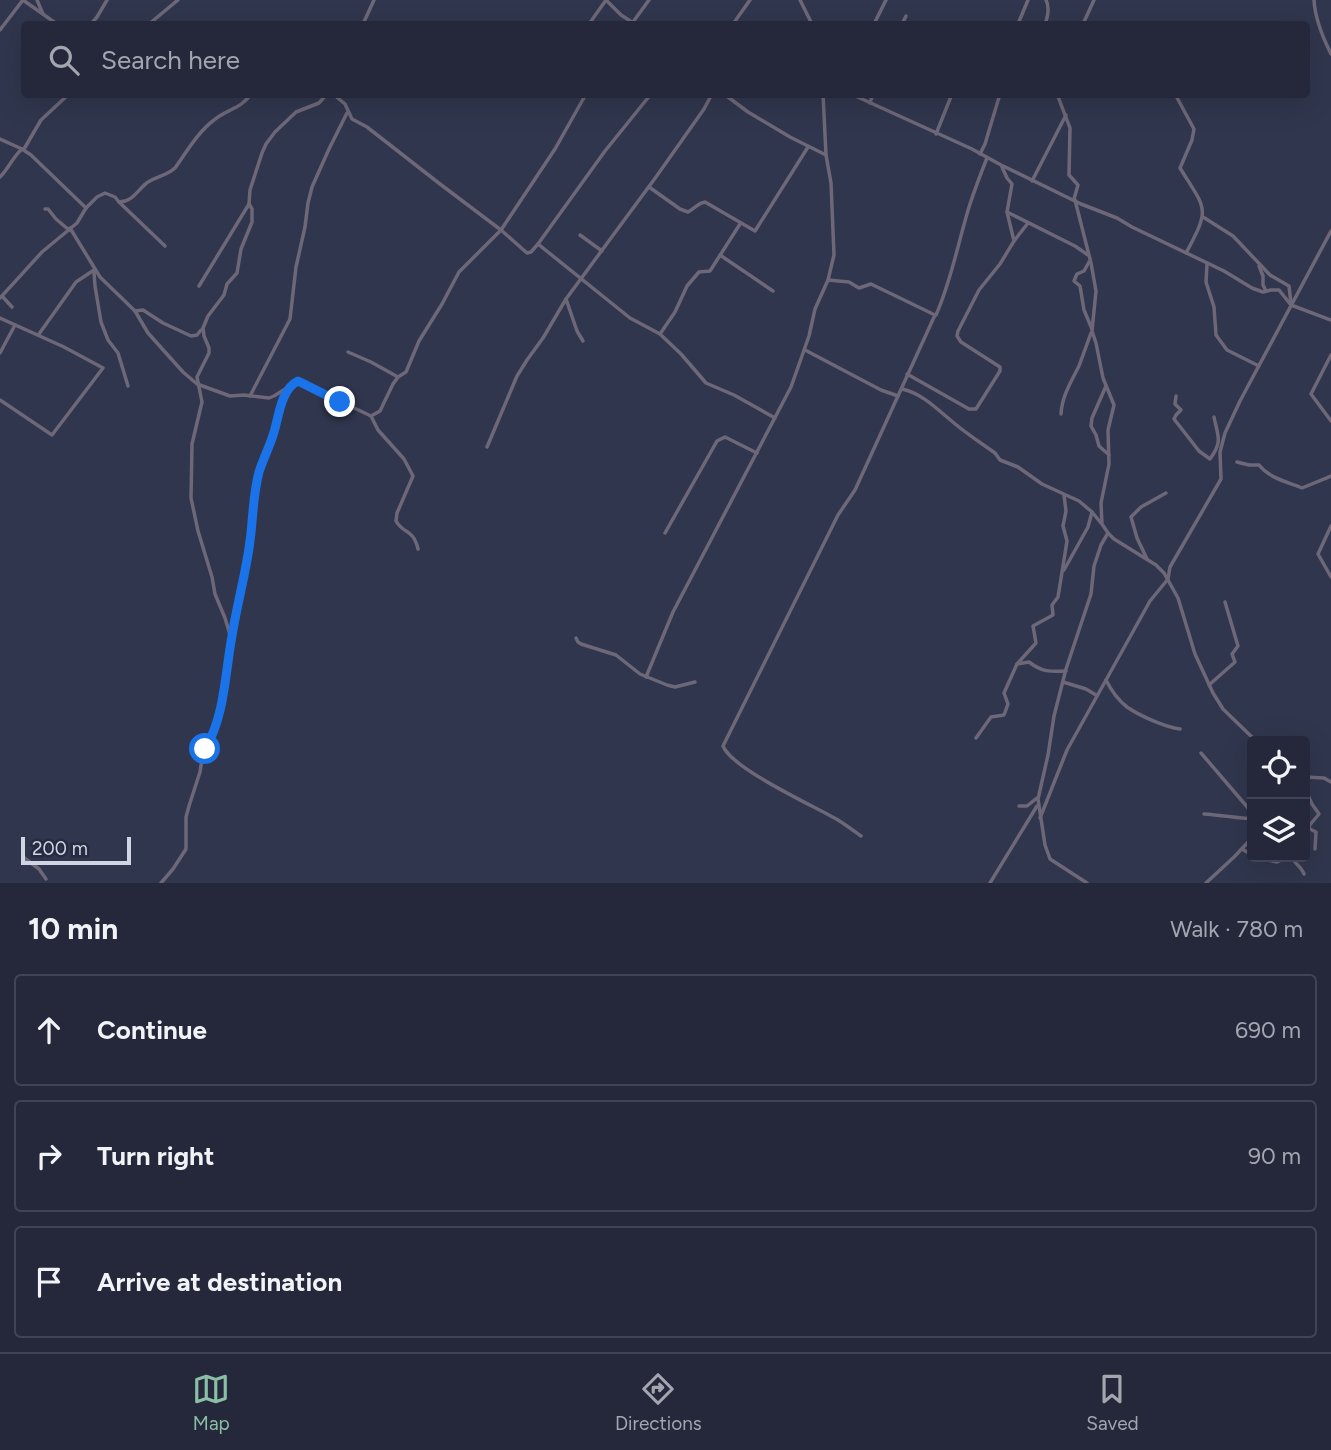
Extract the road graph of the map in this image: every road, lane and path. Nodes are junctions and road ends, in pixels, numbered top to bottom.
1 (23, 0) edge
2 (37, 0) edge
3 (107, 0) edge
4 (178, 0) edge
5 (373, 0) edge
6 (606, 0) edge
7 (649, 0) edge
8 (750, 0) edge
9 (800, 0) edge
10 (886, 0) edge
11 (1028, 0) edge
12 (1046, 0) edge
13 (1094, 0) edge
14 (1314, 0) edge
15 (43, 15) junction
16 (906, 16) dead end
17 (52, 21) edge
18 (94, 21) edge
19 (153, 21) edge
20 (364, 21) edge
21 (591, 21) edge
22 (631, 21) edge
23 (635, 21) edge
24 (735, 21) edge
25 (810, 21) edge
26 (876, 21) edge
27 (904, 21) edge
28 (1019, 21) edge
29 (1046, 21) edge
30 (1084, 21) edge
31 (0, 30) edge
32 (1331, 54) edge
33 (65, 98) edge
34 (247, 98) edge
35 (323, 98) edge
36 (337, 98) edge
37 (584, 98) edge
38 (648, 98) edge
39 (710, 98) edge
40 (729, 98) edge
41 (823, 98) edge
42 (859, 98) edge
43 (872, 98) edge
44 (950, 98) edge
45 (999, 98) edge
46 (1059, 98) edge
47 (1177, 98) edge
48 (870, 103) junction
49 (348, 112) junction
50 (1066, 115) junction
51 (936, 134) junction
52 (0, 138) edge
53 (808, 147) junction
54 (23, 149) junction
55 (980, 154) junction
56 (825, 155) junction
57 (987, 158) junction
58 (1001, 165) junction
59 (0, 177) edge
60 (1032, 181) junction
61 (649, 187) junction
62 (1074, 200) junction
63 (119, 201) junction
64 (249, 204) junction
65 (86, 208) junction
66 (45, 209) dead end
67 (1007, 212) junction
68 (1203, 217) junction
69 (1028, 223) junction
70 (741, 224) junction
71 (70, 229) junction
72 (501, 230) junction
73 (1331, 231) edge
74 (580, 235) dead end
75 (1014, 241) junction
76 (538, 244) junction
77 (165, 246) dead end
78 (602, 251) junction
79 (1186, 253) junction
80 (720, 255) junction
81 (1089, 258) junction
82 (1207, 264) junction
83 (1258, 264) junction
84 (94, 270) junction
85 (582, 278) junction
86 (828, 280) junction
87 (199, 286) dead end
88 (773, 291) dead end
89 (1266, 292) junction
90 (1, 297) edge
91 (566, 299) junction
92 (1291, 305) junction
93 (12, 307) dead end
94 (135, 311) junction
95 (935, 315) junction
96 (0, 318) edge
97 (1331, 320) edge
98 (15, 325) junction
99 (203, 328) junction
100 (1092, 330) junction
101 (39, 334) junction
102 (660, 334) junction
103 (583, 341) dead end
104 (804, 351) junction
105 (348, 352) dead end
106 (0, 353) edge
107 (1331, 355) edge
108 (1259, 366) junction
109 (907, 374) junction
110 (398, 377) junction
111 (197, 384) junction
112 (128, 386) dead end
113 (290, 386) junction
114 (1106, 386) junction
115 (902, 389) junction
116 (250, 396) junction
117 (898, 396) junction
118 (1176, 396) dead end
119 (0, 400) edge
120 (1061, 415) dead end
121 (371, 416) junction
122 (1214, 417) dead end
123 (775, 418) junction
124 (1331, 421) edge
125 (487, 447) dead end
126 (757, 453) junction
127 (1110, 455) junction
128 (1237, 462) dead end
129 (1331, 476) edge
130 (1166, 492) dead end
131 (1064, 495) junction
132 (1092, 512) junction
133 (1102, 524) junction
134 (1331, 526) edge
135 (665, 533) dead end
136 (1108, 533) junction
137 (418, 549) dead end
138 (1147, 559) junction
139 (1062, 574) junction
140 (1331, 577) edge
141 (1168, 579) junction
142 (1225, 602) dead end
143 (231, 638) junction
144 (576, 638) dead end
145 (1017, 664) junction
146 (1066, 671) junction
147 (646, 677) junction
148 (1105, 680) junction
149 (695, 682) dead end
150 (1063, 682) junction
151 (1209, 684) junction
152 (1097, 695) junction
153 (1180, 729) dead end
154 (1251, 736) edge
155 (976, 738) dead end
156 (1201, 752) dead end
157 (1310, 779) edge
158 (1331, 782) edge
159 (1038, 796) junction
160 (1310, 799) edge
161 (1038, 804) junction
162 (1019, 806) dead end
163 (1247, 807) edge
164 (1204, 814) dead end
165 (1247, 817) edge
166 (1040, 818) junction
167 (861, 836) dead end
168 (1247, 844) edge
169 (1242, 849) junction
170 (1315, 849) dead end
171 (1247, 852) edge
172 (23, 857) dead end
173 (1295, 862) edge
174 (1304, 874) dead end
175 (46, 878) dead end
176 (161, 883) edge
177 (990, 883) edge
178 (1087, 883) edge
179 (1206, 883) edge

1 - 15 street
1 - 31 street
2 - 15 street
3 - 18 street
4 - 19 street
5 - 20 street
6 - 21 street
6 - 22 street
7 - 23 street
8 - 24 street
9 - 25 street
10 - 26 street
11 - 28 street
12 - 29 street
13 - 30 street
14 - 32 street
15 - 17 street
16 - 27 street
33 - 54 street
34 - 63 street
35 - 64 street
36 - 49 street
37 - 72 street
38 - 76 street
39 - 61 street
40 - 53 street
41 - 56 street
42 - 48 street
43 - 48 street
44 - 51 street
45 - 55 street
46 - 50 street
47 - 68 street
48 - 51 street
49 - 72 street
49 - 116 street
50 - 60 street
50 - 62 street
51 - 55 street
52 - 54 street
53 - 56 street
53 - 70 street
54 - 59 street
54 - 65 street
55 - 57 street
56 - 86 street
57 - 58 street
57 - 95 street
58 - 60 street
58 - 67 street
60 - 62 street
61 - 70 street
61 - 78 street
62 - 79 street
62 - 81 street
63 - 65 street
63 - 77 street
64 - 87 street
64 - 99 street
65 - 71 street
66 - 71 street
67 - 69 street
67 - 75 street
68 - 79 street
68 - 83 street
69 - 75 street
69 - 81 street
70 - 80 street
71 - 84 street
71 - 90 street
72 - 76 street
72 - 110 street
73 - 92 street
74 - 78 street
75 - 109 street
76 - 85 street
78 - 85 street
79 - 82 street
80 - 88 street
80 - 102 street
81 - 100 street
81 - 100 street
82 - 89 street
82 - 108 street
83 - 89 street
83 - 92 street
84 - 94 street
84 - 101 street
84 - 112 street
85 - 91 street
85 - 102 street
86 - 95 street
86 - 104 street
89 - 92 street
90 - 93 street
91 - 103 street
91 - 125 street
92 - 97 street
92 - 108 street
94 - 99 street
94 - 111 street
95 - 109 street
96 - 98 street
98 - 101 street
98 - 106 street
99 - 111 street
100 - 114 street
100 - 120 street
101 - 119 street
102 - 123 street
104 - 117 street
104 - 123 street
105 - 110 street
107 - 124 street
108 - 141 street
109 - 115 street
110 - 121 street
111 - 116 street
111 - 143 street
113 - 116 street
113 - 121 street
113 - 143 street
114 - 127 street
114 - 127 street
115 - 117 street
115 - 131 street
117 - 167 street
118 - 122 street
121 - 137 street
123 - 126 street
126 - 135 street
126 - 147 street
127 - 133 street
128 - 129 street
130 - 138 street
131 - 132 street
131 - 139 street
132 - 133 street
132 - 139 street
133 - 136 street
134 - 140 street
136 - 138 street
136 - 146 street
138 - 141 street
139 - 145 street
141 - 148 street
141 - 151 street
142 - 151 street
143 - 176 street
144 - 147 street
145 - 146 street
145 - 155 street
146 - 150 street
147 - 149 street
148 - 152 street
148 - 153 street
150 - 152 street
150 - 159 street
151 - 154 street
152 - 166 street
156 - 163 street
157 - 158 street
159 - 161 street
159 - 162 street
160 - 170 street
161 - 166 street
161 - 177 street
164 - 165 street
166 - 178 street
168 - 169 street
169 - 171 street
169 - 179 street
172 - 175 street
173 - 174 street

